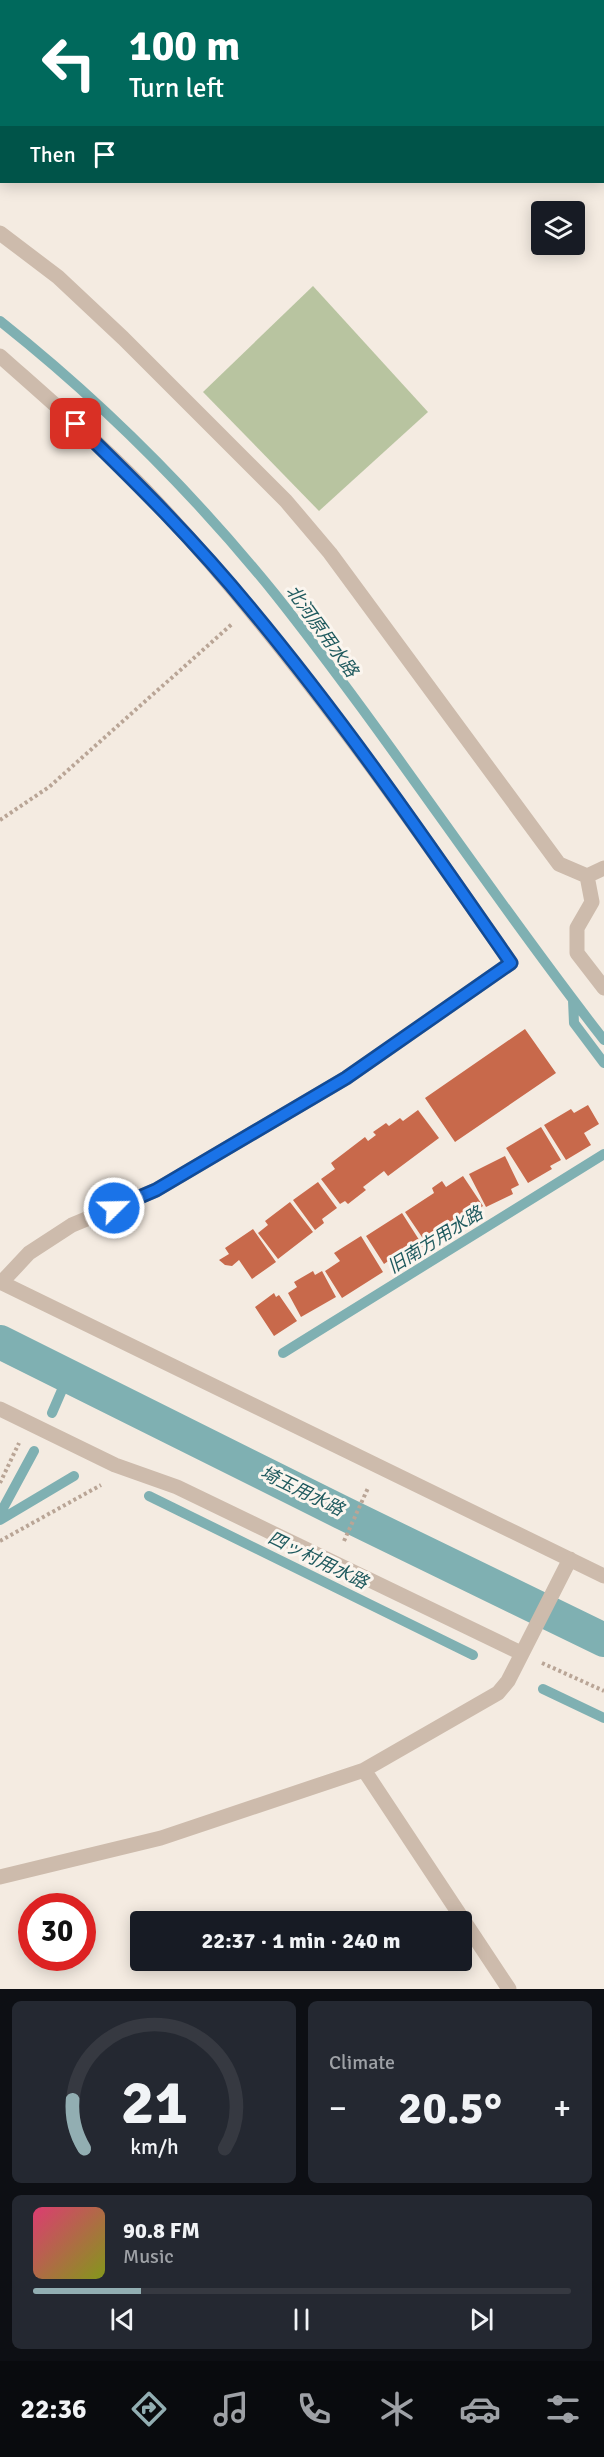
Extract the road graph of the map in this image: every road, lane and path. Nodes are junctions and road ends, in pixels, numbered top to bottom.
1 (0, 233) edge
2 (0, 356) edge
3 (250, 608) junction
4 (0, 820) edge
5 (604, 868) edge
6 (587, 876) junction
7 (604, 988) edge
8 (1, 1282) edge
9 (0, 1409) edge
10 (28, 1422) junction
11 (115, 1465) junction
12 (378, 1467) junction
13 (0, 1483) edge
14 (0, 1541) edge
15 (337, 1556) junction
16 (569, 1560) junction
17 (604, 1576) edge
18 (521, 1652) junction
19 (604, 1691) edge
20 (364, 1770) junction
21 (0, 1877) edge
22 (509, 1989) edge

1 - 6 street
2 - 3 street
3 - 4 path
3 - 8 street
5 - 6 street
6 - 7 street
8 - 12 street
9 - 10 street
10 - 11 street
10 - 13 path
11 - 14 path
11 - 15 street
12 - 15 path
12 - 16 street
15 - 18 street
16 - 17 street
16 - 18 street
18 - 19 path
18 - 20 street
20 - 21 street
20 - 22 street

